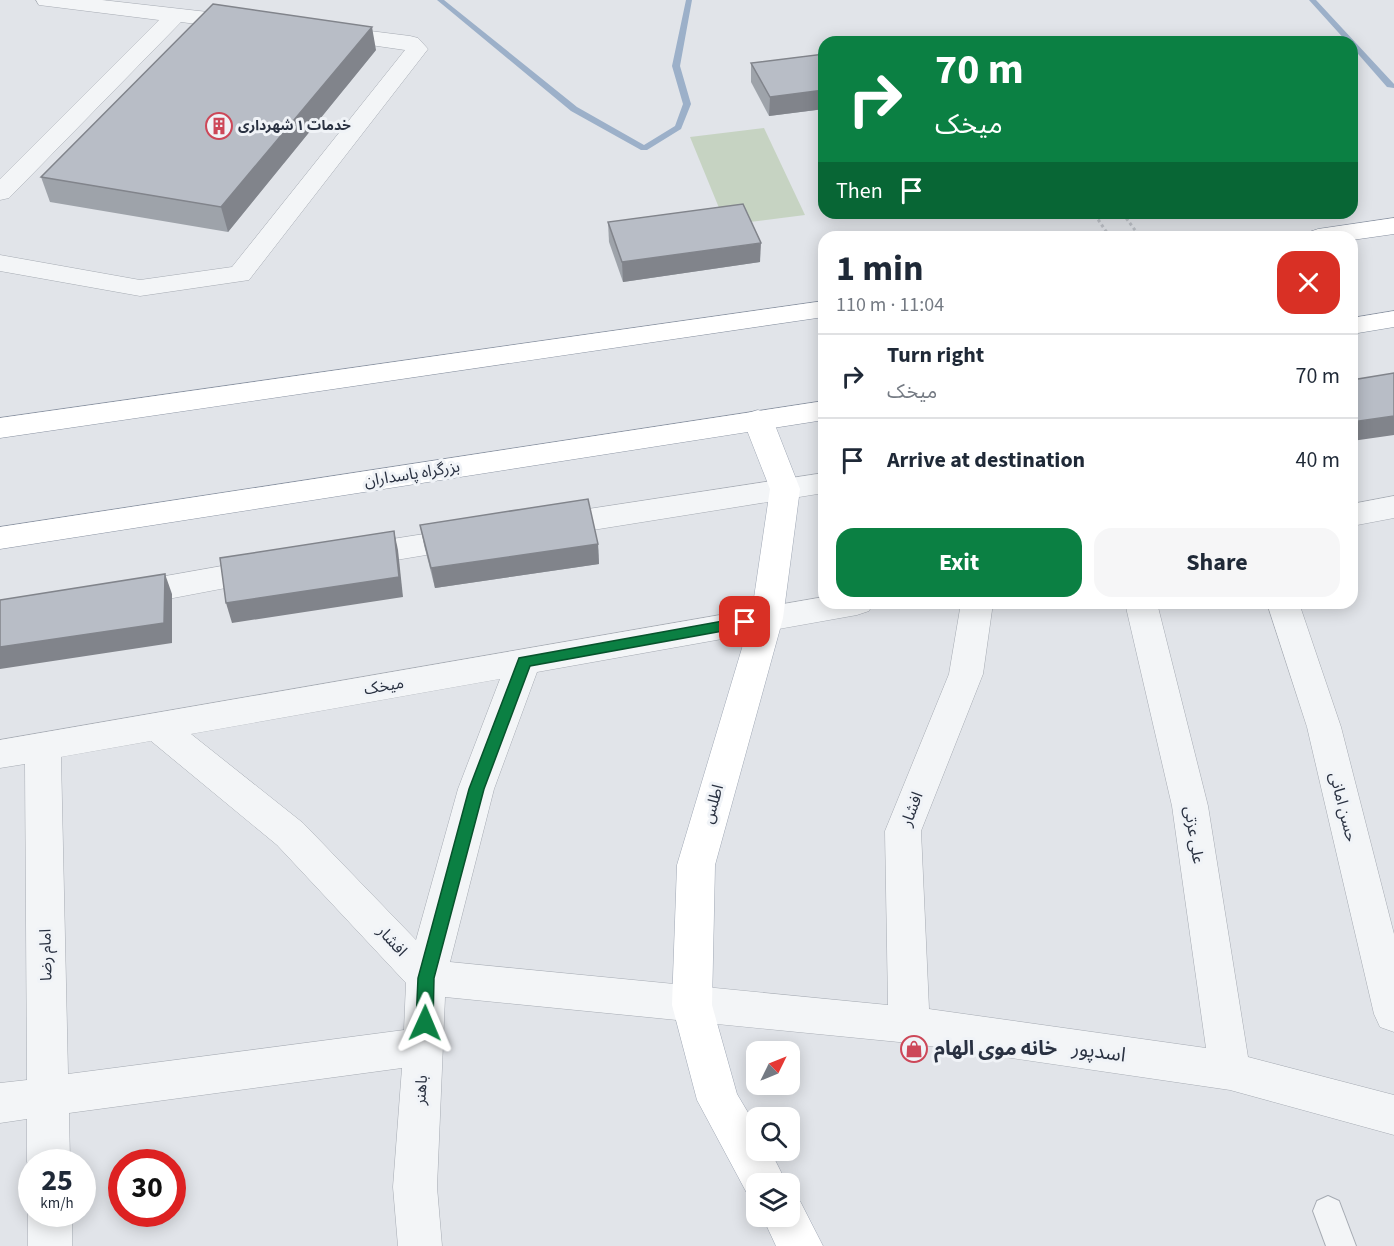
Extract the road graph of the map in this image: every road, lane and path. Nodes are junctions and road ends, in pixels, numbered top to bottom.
1 (47, 0) edge
2 (176, 15) junction
3 (270, 26) edge
4 (305, 30) edge
5 (0, 193) edge
6 (1394, 226) edge
7 (1358, 231) edge
8 (0, 263) edge
9 (818, 310) edge
10 (1394, 319) edge
11 (1358, 325) edge
12 (818, 411) edge
13 (758, 420) junction
14 (0, 428) edge
15 (818, 484) edge
16 (785, 489) junction
17 (1394, 507) edge
18 (1358, 514) edge
19 (0, 538) edge
20 (326, 561) edge
21 (291, 566) edge
22 (93, 601) edge
23 (821, 609) edge
24 (976, 609) edge
25 (1142, 609) edge
26 (1285, 609) edge
27 (767, 618) junction
28 (524, 661) junction
29 (158, 726) junction
30 (43, 747) junction
31 (0, 754) edge
32 (426, 978) junction
33 (692, 1005) junction
34 (1394, 1014) edge
35 (909, 1025) junction
36 (424, 1046) junction
37 (1230, 1071) junction
38 (48, 1096) junction
39 (0, 1103) edge
40 (1394, 1115) edge
41 (49, 1149) edge
42 (759, 1173) edge
43 (1328, 1211) dead end
44 (50, 1227) edge
45 (790, 1227) edge
46 (50, 1246) edge
47 (420, 1246) edge
48 (801, 1246) edge
49 (1341, 1246) edge

1 - 2 street
2 - 3 street
2 - 5 street
4 - 8 street
6 - 7 main road
9 - 14 main road
10 - 11 main road
12 - 13 main road, بزرگراه پاسداران
13 - 16 main road, اطلس
13 - 19 main road, بزرگراه پاسداران
15 - 16 street
16 - 20 street
16 - 27 main road, اطلس
17 - 18 street
21 - 22 street
23 - 27 street, میخک
24 - 35 street, افشار
25 - 37 street, علی عزتی
26 - 34 street, حسن امانی
27 - 28 street, میخک
27 - 33 main road, اطلس
28 - 29 street, میخک
28 - 32 street, باهنر
29 - 30 street, میخک
29 - 32 street, افشار
30 - 31 street, میخک
30 - 38 street, امام رضا
32 - 33 street
32 - 36 street, باهنر
33 - 35 street, اسدپور
33 - 42 main road, اطلس
35 - 37 street, اسدپور
36 - 38 street
36 - 47 street, باهنر
37 - 40 street, اسدپور
38 - 39 street
38 - 41 street, امام رضا
43 - 49 lane
44 - 46 street
45 - 48 main road

